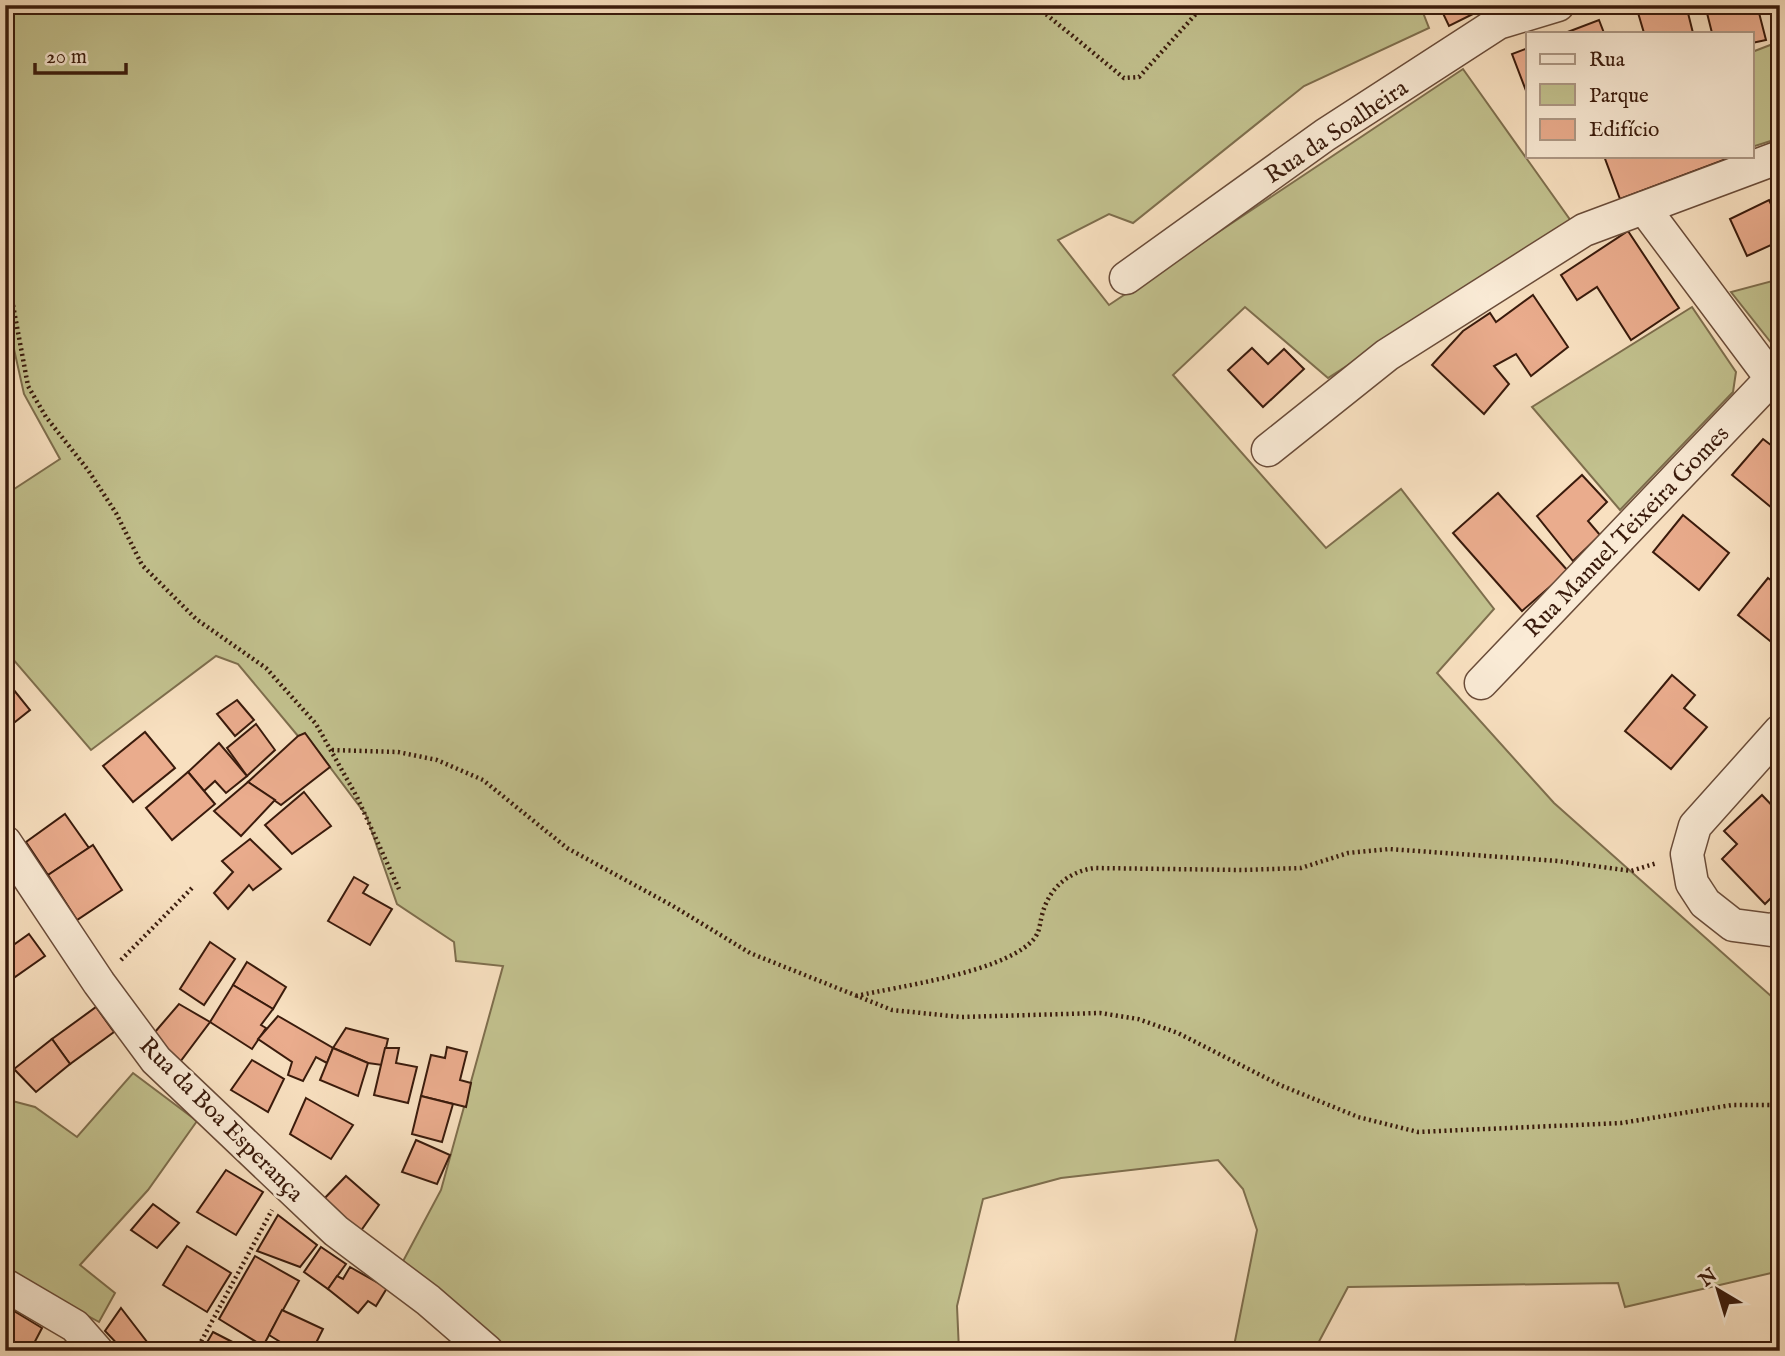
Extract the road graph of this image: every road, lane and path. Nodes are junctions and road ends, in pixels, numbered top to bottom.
1 (1026, 5) edge
2 (1204, 5) edge
3 (1558, 5) edge
4 (1780, 157) edge
5 (1644, 208) junction
6 (5, 262) edge
7 (1125, 278) dead end
8 (1777, 386) edge
9 (1268, 450) dead end
10 (1481, 683) dead end
11 (1780, 731) edge
12 (332, 750) junction
13 (5, 842) edge
14 (1686, 854) junction
15 (193, 887) dead end
16 (399, 889) dead end
17 (1780, 927) edge
18 (99, 983) junction
19 (856, 997) junction
20 (1780, 1105) edge
21 (272, 1210) dead end
22 (5, 1285) edge
23 (97, 1351) edge
24 (196, 1351) edge
25 (487, 1351) edge

1 - 2 path
3 - 7 street, Rua da Soalheira
4 - 5 street
5 - 8 street
5 - 9 street
6 - 12 path
8 - 10 street, Rua Manuel Teixeira Gomes
11 - 14 street
12 - 16 path
12 - 19 path
13 - 18 street, Rua da Boa Esperança
14 - 17 street
14 - 19 path
15 - 18 path
18 - 25 street, Rua da Boa Esperança
19 - 20 path
21 - 24 path
22 - 23 street

